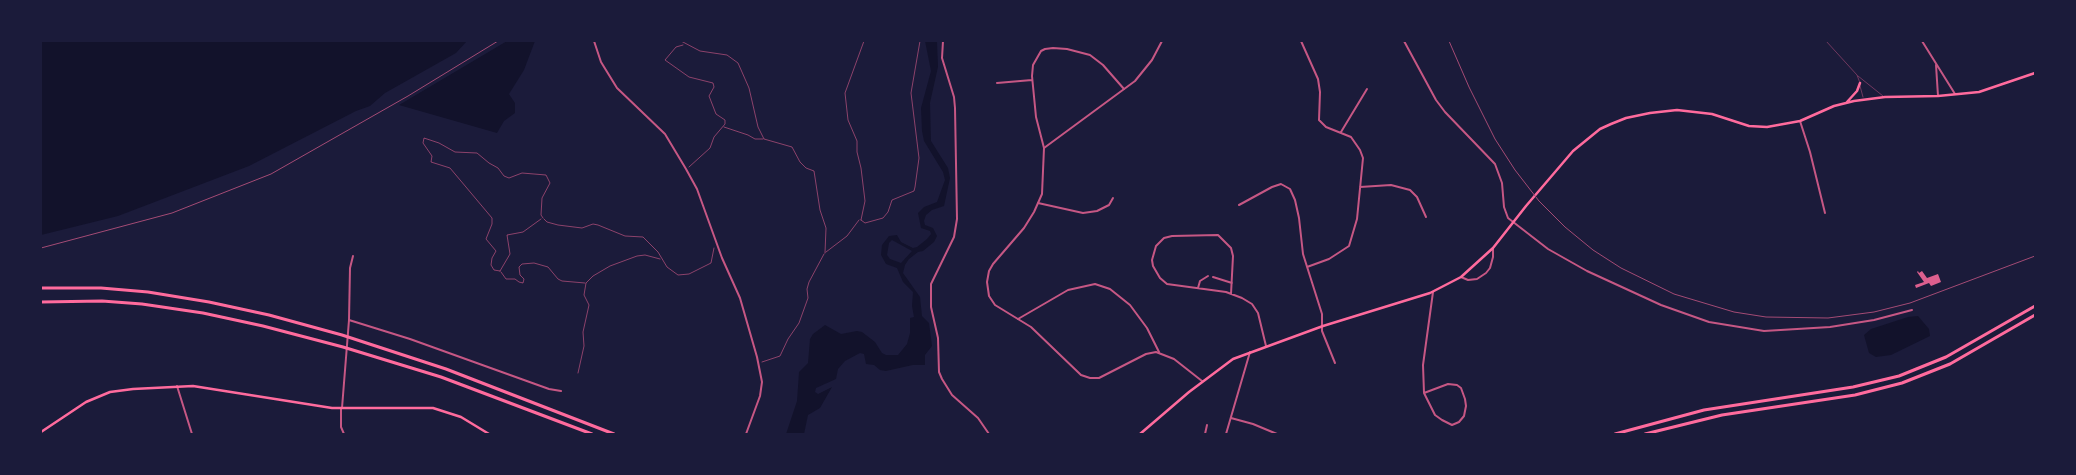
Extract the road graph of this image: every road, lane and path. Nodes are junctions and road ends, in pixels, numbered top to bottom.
1 (594, 41) edge
2 (681, 41) edge
3 (864, 41) edge
4 (920, 41) edge
5 (942, 41) edge
6 (1162, 41) edge
7 (1301, 41) edge
8 (1404, 41) edge
9 (1826, 41) edge
10 (1922, 41) edge
11 (684, 44) junction
12 (1936, 66) junction
13 (2035, 73) edge
14 (1857, 75) junction
15 (1032, 80) junction
16 (996, 83) dead end
17 (1860, 83) junction
18 (1367, 89) dead end
19 (1125, 90) junction
20 (1956, 94) junction
21 (1938, 96) junction
22 (1884, 97) junction
23 (1863, 100) junction
24 (1846, 103) junction
25 (1800, 121) junction
26 (723, 127) junction
27 (1341, 132) junction
28 (764, 139) junction
29 (1044, 148) junction
30 (686, 169) junction
31 (1360, 187) junction
32 (1113, 198) dead end
33 (1038, 203) junction
34 (1239, 205) dead end
35 (1825, 213) dead end
36 (1426, 217) dead end
37 (543, 218) junction
38 (860, 220) junction
39 (1514, 222) junction
40 (717, 245) junction
41 (1493, 248) junction
42 (824, 253) junction
43 (353, 256) dead end
44 (662, 259) junction
45 (1307, 267) junction
46 (500, 271) junction
47 (1208, 276) dead end
48 (1213, 277) dead end
49 (1461, 278) junction
50 (586, 283) junction
51 (1232, 283) junction
52 (41, 288) edge
53 (1198, 288) junction
54 (1433, 292) junction
55 (1231, 294) junction
56 (41, 302) edge
57 (2035, 306) edge
58 (1912, 310) dead end
59 (2035, 315) edge
60 (1018, 319) junction
61 (349, 320) junction
62 (1323, 326) junction
63 (1266, 346) junction
64 (1250, 351) junction
65 (1159, 352) junction
66 (758, 363) junction
67 (1335, 363) dead end
68 (578, 373) dead end
69 (1202, 381) junction
70 (177, 386) junction
71 (561, 391) dead end
72 (1424, 393) junction
73 (342, 409) junction
74 (1232, 418) junction
75 (1207, 425) dead end
76 (41, 432) edge
77 (192, 434) edge
78 (344, 434) edge
79 (489, 434) edge
80 (592, 434) edge
81 (614, 434) edge
82 (746, 434) edge
83 (989, 434) edge
84 (1140, 434) edge
85 (1205, 434) edge
86 (1226, 434) edge
87 (1277, 434) edge
88 (1615, 434) edge
89 (1645, 434) edge

1 - 30 street
2 - 11 path
3 - 38 path
4 - 38 path
5 - 83 street
6 - 19 street
7 - 27 street
8 - 39 street
9 - 14 lane
10 - 12 street
11 - 26 path
11 - 28 path
12 - 20 street
12 - 21 street
13 - 20 main road
14 - 17 lane
14 - 22 lane
15 - 16 street
15 - 19 street
15 - 29 street
17 - 23 lane
17 - 24 main road
18 - 27 street
19 - 29 street
20 - 21 main road
21 - 22 main road
22 - 23 main road
23 - 24 main road
24 - 25 main road
25 - 35 street
25 - 39 main road
26 - 28 path
26 - 30 path
27 - 31 street
28 - 42 path
29 - 33 street
30 - 40 street
31 - 36 street
31 - 45 street
32 - 33 street
33 - 60 street
34 - 45 street
37 - 44 path
37 - 46 path
37 - 46 path
38 - 42 path
39 - 41 main road
39 - 58 street
40 - 44 path
40 - 66 street
41 - 49 main road
41 - 49 street
42 - 66 path
43 - 61 street
44 - 50 path
45 - 62 street
46 - 50 path
47 - 53 street
48 - 51 street
49 - 54 main road
50 - 68 path
51 - 53 street
51 - 55 street
52 - 81 highway
53 - 55 street
54 - 62 main road
54 - 72 street
55 - 63 street
56 - 80 highway
57 - 88 highway
59 - 89 highway
60 - 65 street
60 - 65 street
61 - 71 street
61 - 73 street
62 - 63 main road
62 - 67 street
63 - 64 main road
64 - 69 main road
64 - 74 street
65 - 69 street
66 - 82 street
69 - 84 main road
70 - 73 main road
70 - 76 main road
70 - 77 street
72 - 72 street
73 - 78 street
73 - 79 main road
74 - 86 street
74 - 87 street
75 - 85 street

